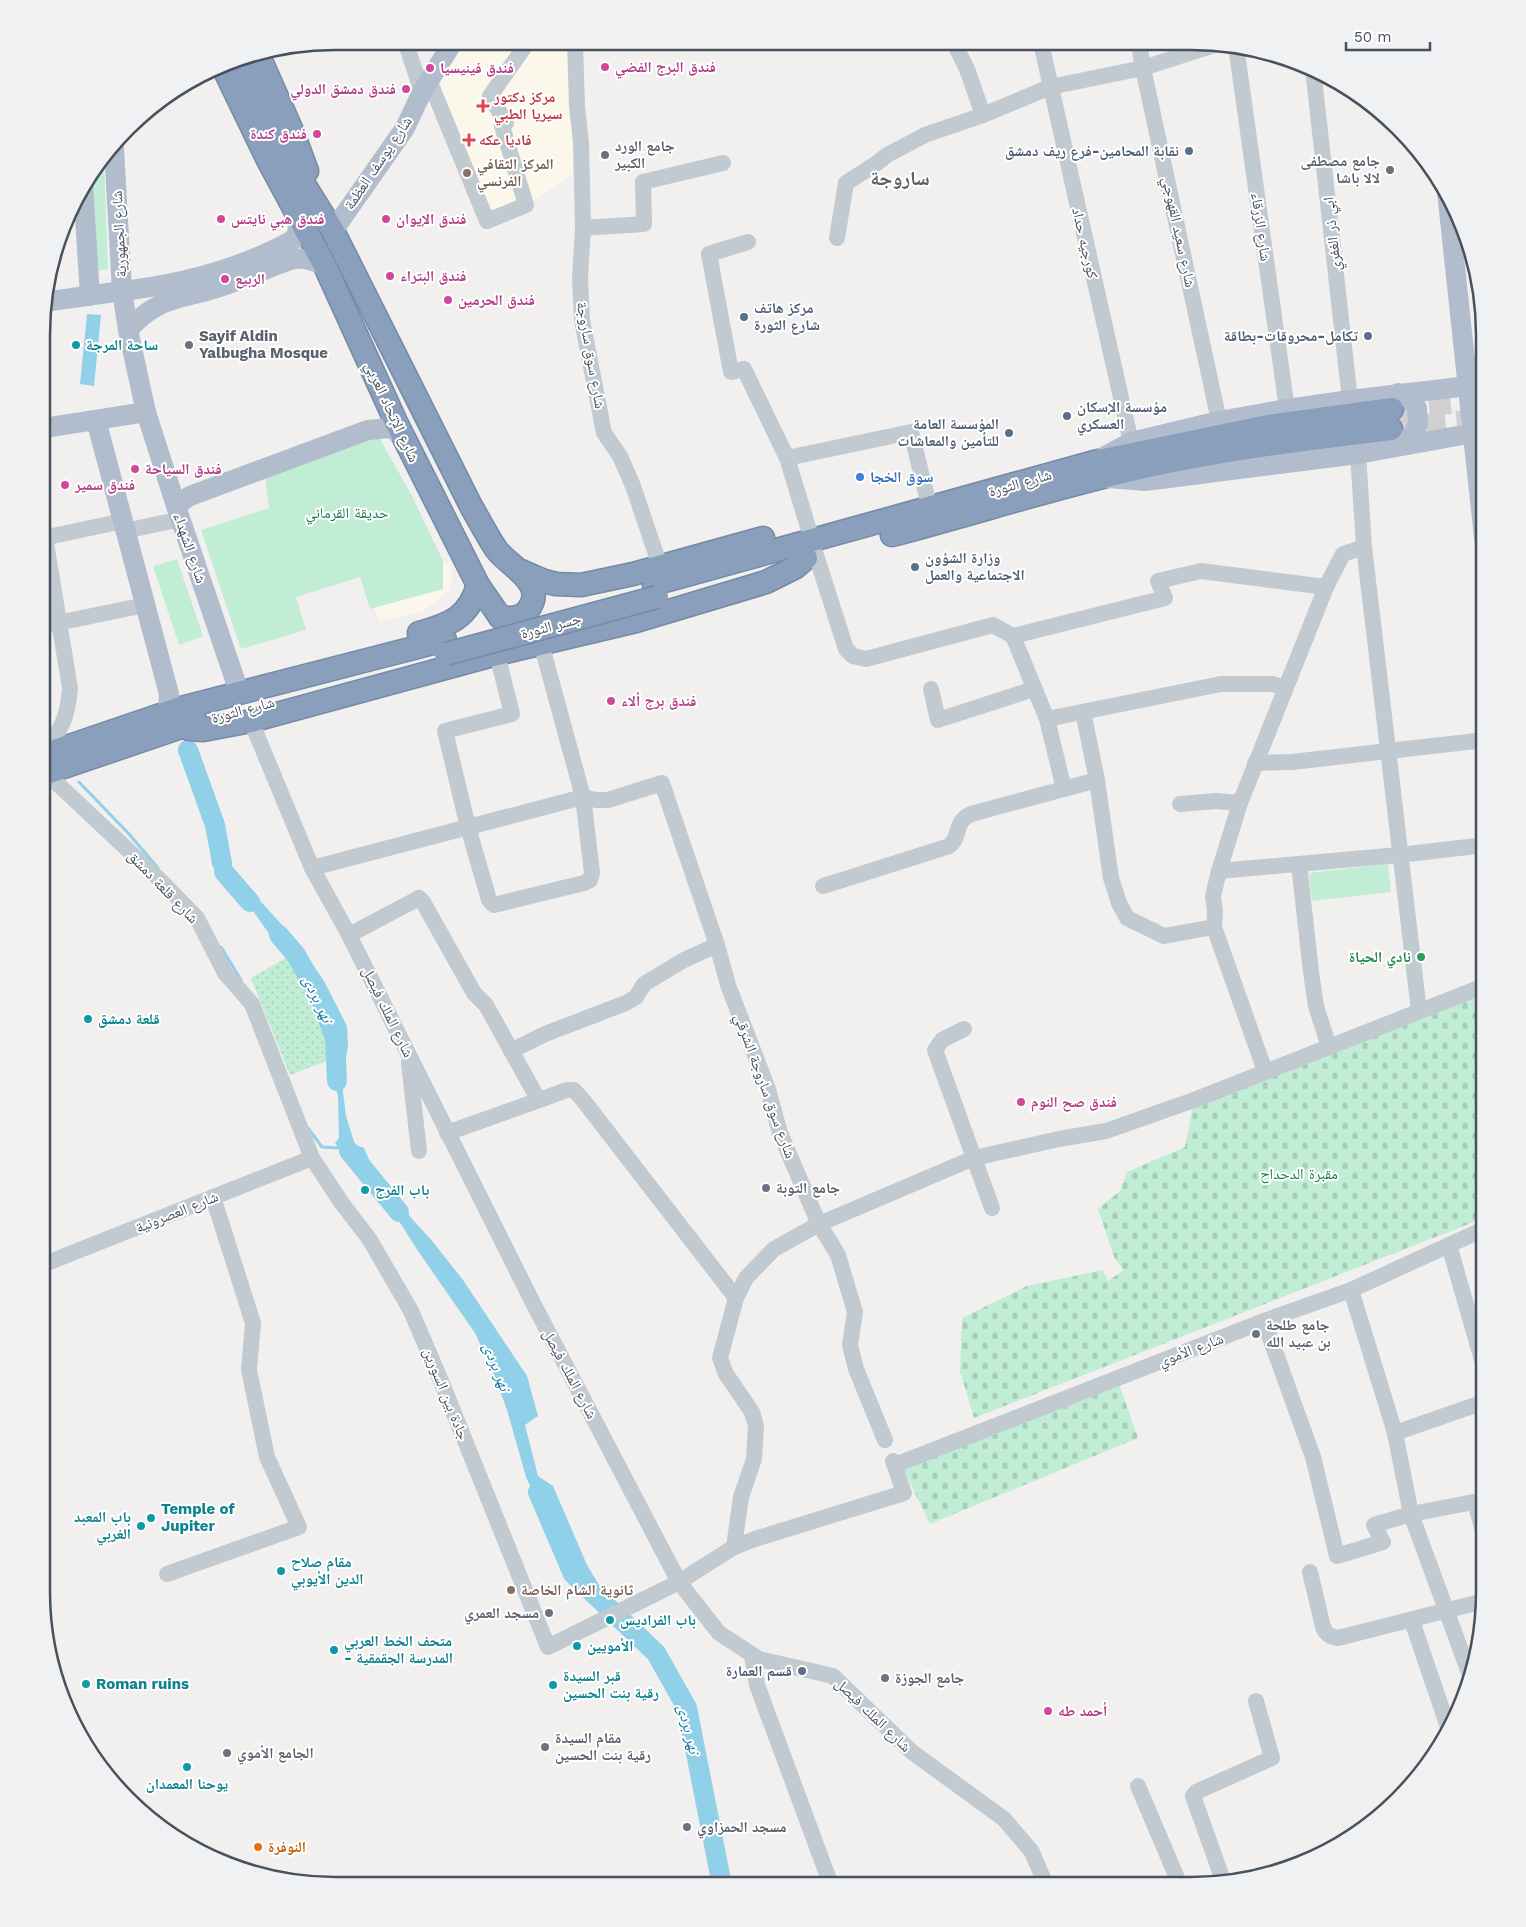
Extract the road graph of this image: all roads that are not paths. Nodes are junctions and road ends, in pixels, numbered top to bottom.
1 (409, 50) edge
2 (448, 50) edge
3 (522, 50) edge
4 (575, 50) edge
5 (958, 50) edge
6 (1042, 50) edge
7 (1140, 50) edge
8 (1198, 50) edge
9 (1237, 54) edge
10 (261, 60) edge
11 (240, 67) edge
12 (1143, 68) junction
13 (226, 72) edge
14 (1314, 78) edge
15 (426, 86) junction
16 (1050, 87) junction
17 (983, 115) junction
18 (275, 155) junction
19 (111, 159) edge
20 (723, 163) dead end
21 (84, 200) edge
22 (321, 210) junction
23 (1451, 219) edge
24 (299, 220) junction
25 (583, 228) junction
26 (333, 231) junction
27 (838, 238) dead end
28 (748, 242) dead end
29 (325, 266) junction
30 (122, 291) junction
31 (90, 296) junction
32 (52, 301) edge
33 (128, 330) junction
34 (1476, 385) edge
35 (1350, 400) junction
36 (387, 403) junction
37 (1286, 409) junction
38 (146, 412) junction
39 (1395, 419) junction
40 (96, 420) junction
41 (1220, 421) junction
42 (50, 427) edge
43 (1476, 432) edge
44 (401, 433) junction
45 (1131, 442) junction
46 (1358, 454) junction
47 (278, 458) junction
48 (787, 458) junction
49 (1097, 470) junction
50 (168, 479) junction
51 (930, 509) junction
52 (179, 514) junction
53 (124, 526) junction
54 (50, 533) edge
55 (1364, 547) junction
56 (811, 551) junction
57 (50, 567) edge
58 (521, 571) junction
59 (633, 574) junction
60 (478, 585) junction
61 (581, 585) junction
62 (1326, 587) junction
63 (655, 591) junction
64 (145, 605) junction
65 (500, 617) junction
66 (60, 623) junction
67 (50, 625) edge
68 (596, 631) junction
69 (1013, 636) junction
70 (541, 644) junction
71 (449, 646) junction
72 (497, 654) junction
73 (236, 683) junction
74 (1034, 689) junction
75 (930, 690) dead end
76 (1282, 696) junction
77 (1082, 712) junction
78 (177, 715) junction
79 (1046, 719) junction
80 (251, 721) junction
81 (1476, 741) edge
82 (50, 742) edge
83 (1389, 751) junction
84 (1255, 763) junction
85 (50, 765) edge
86 (50, 773) edge
87 (1097, 780) junction
88 (1064, 789) junction
89 (583, 797) junction
90 (1240, 803) junction
91 (1180, 804) dead end
92 (468, 827) junction
93 (1476, 846) edge
94 (1399, 855) junction
95 (1299, 864) junction
96 (312, 868) junction
97 (1219, 870) junction
98 (823, 886) dead end
99 (1214, 927) junction
100 (349, 935) junction
101 (717, 945) junction
102 (1476, 989) edge
103 (1419, 1011) junction
104 (964, 1029) dead end
105 (1329, 1047) junction
106 (407, 1050) junction
107 (511, 1051) junction
108 (1265, 1071) junction
109 (538, 1099) junction
110 (447, 1133) junction
111 (419, 1151) dead end
112 (312, 1158) junction
113 (974, 1158) junction
114 (213, 1197) junction
115 (992, 1208) dead end
116 (819, 1224) junction
117 (1476, 1233) edge
118 (1449, 1246) junction
119 (50, 1262) edge
120 (1351, 1290) junction
121 (736, 1298) junction
122 (1264, 1321) junction
123 (1476, 1339) edge
124 (1476, 1405) edge
125 (1395, 1433) junction
126 (885, 1440) dead end
127 (1476, 1502) edge
128 (1411, 1514) junction
129 (734, 1547) junction
130 (1310, 1572) dead end
131 (166, 1574) dead end
132 (679, 1582) junction
133 (1475, 1603) edge
134 (1445, 1611) junction
135 (1412, 1620) junction
136 (752, 1655) junction
137 (1466, 1665) edge
138 (1256, 1701) dead end
139 (1446, 1720) edge
140 (1138, 1786) dead end
141 (1221, 1875) edge
142 (828, 1877) edge
143 (1043, 1877) edge
144 (1177, 1877) edge

1 - 15 street
2 - 15 main road, شارع يوسف العظمة
3 - 15 street
4 - 25 street, شارع سوق ساروجة
5 - 17 street
6 - 16 street, كورجيه حداد
7 - 12 street, شارع سعيد القهوجي
8 - 12 street
9 - 37 street, شارع الزرقاء
10 - 22 highway
11 - 18 highway
12 - 16 street
12 - 41 street, شارع سعيد القهوجي
13 - 18 highway
14 - 35 street, ابي ذر الغفري
15 - 26 main road, شارع يوسف العظمة
16 - 17 street
16 - 45 street, كورجيه حداد
17 - 27 street
18 - 22 highway, شارع الإتحاد العربي
18 - 24 highway, شارع الإتحاد العربي
19 - 30 main road, شارع الجمهورية
20 - 25 street
21 - 31 main road
22 - 26 highway, شارع الإتحاد العربي
23 - 34 main road
24 - 29 highway, شارع الإتحاد العربي
24 - 30 main road
25 - 63 street, شارع سوق ساروجة
26 - 58 highway, شارع الإتحاد العربي
28 - 48 street
29 - 33 main road
29 - 36 highway, شارع الإتحاد العربي
30 - 31 main road
30 - 33 main road
31 - 32 main road
33 - 38 main road
34 - 39 main road
35 - 37 main road
35 - 39 main road
36 - 44 highway, شارع الإتحاد العربي
36 - 47 main road
37 - 41 main road
38 - 40 main road
38 - 50 main road, شارع الشهداء
39 - 43 main road
39 - 46 main road
39 - 49 highway, شارع الثورة
40 - 42 main road
40 - 53 main road
41 - 45 main road
44 - 47 main road
44 - 60 highway, شارع الإتحاد العربي
45 - 49 main road
46 - 49 main road
46 - 55 street
47 - 50 main road
47 - 52 main road
48 - 51 street
48 - 56 street
49 - 51 highway, شارع الثورة
49 - 56 highway, شارع الثورة
50 - 52 main road, شارع الشهداء
51 - 56 highway, شارع الثورة
52 - 53 street
52 - 73 main road, شارع الشهداء
53 - 54 street
53 - 64 main road
55 - 62 street
55 - 83 street
56 - 63 highway, شارع الثورة
56 - 63 highway
56 - 69 street
57 - 66 street
58 - 61 highway
58 - 65 highway
59 - 61 highway
59 - 63 highway
59 - 63 highway
60 - 65 highway, شارع الإتحاد العربي
60 - 71 highway
61 - 68 highway
62 - 69 street
62 - 76 street
63 - 68 highway
63 - 71 highway, جسر الثورة, bridge
64 - 66 street
64 - 78 main road
65 - 70 highway, شارع الإتحاد العربي
66 - 67 street
66 - 82 street
68 - 70 highway
69 - 74 street
70 - 72 highway
70 - 89 street
71 - 72 highway
71 - 73 highway
71 - 78 highway, شارع الثورة
71 - 80 highway
72 - 92 street
73 - 78 highway
74 - 75 street
74 - 79 street
76 - 77 street
76 - 84 street
77 - 79 street
77 - 87 street
78 - 80 highway
78 - 85 highway, شارع الثورة
79 - 88 street
80 - 96 street, شارع الملك فيصل
81 - 83 street
83 - 84 street
83 - 94 street
84 - 90 street
86 - 112 street, شارع قلعة دمشق
87 - 88 street
87 - 99 street
88 - 98 street
89 - 92 street
89 - 92 street
89 - 101 street, شارع سوق ساروجة الشرقي
90 - 91 street
90 - 97 street
92 - 96 street
93 - 94 street
94 - 95 street
94 - 103 street
95 - 97 street
95 - 105 street
96 - 100 street, شارع الملك فيصل
97 - 99 street
99 - 108 street
100 - 106 street, شارع الملك فيصل
100 - 107 street
101 - 107 street
101 - 116 street, شارع سوق ساروجة الشرقي
102 - 103 street
103 - 105 street
104 - 113 street
105 - 108 street
106 - 110 street, شارع الملك فيصل
106 - 111 street
107 - 109 street
108 - 113 street
109 - 110 street
109 - 121 street
110 - 132 street, شارع الملك فيصل
112 - 114 street, شارع العصرونية
112 - 132 street, جادة بين السورين
113 - 115 street
113 - 116 street
114 - 119 street, شارع العصرونية
114 - 131 street
116 - 121 street
116 - 126 street, شارع سوق ساروجة الشرقي
117 - 118 street, شارع الأموي
118 - 120 street, شارع الأموي
118 - 123 street
120 - 122 street, شارع الأموي
120 - 125 street
121 - 129 street
122 - 128 street
122 - 129 street, شارع الأموي
124 - 125 street
125 - 128 street
127 - 128 street
128 - 134 street
129 - 132 street
130 - 135 street
132 - 136 street, شارع الملك فيصل
133 - 134 street
134 - 135 street
134 - 137 street
135 - 139 street
136 - 142 street
136 - 143 street, شارع الملك فيصل
138 - 141 street
140 - 144 street

